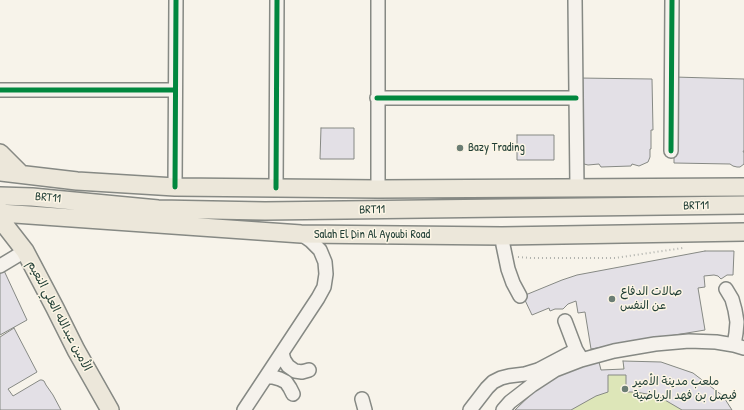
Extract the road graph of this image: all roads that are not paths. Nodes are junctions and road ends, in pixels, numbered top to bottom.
1 (176, 0) edge
2 (277, 0) edge
3 (378, 0) edge
4 (575, 0) edge
5 (672, 0) edge
6 (0, 90) edge
7 (175, 90) junction
8 (377, 98) junction
9 (576, 98) junction
10 (671, 151) dead end
11 (0, 153) edge
12 (0, 172) edge
13 (21, 174) junction
14 (66, 180) junction
15 (175, 187) junction
16 (744, 187) edge
17 (276, 188) junction
18 (577, 188) junction
19 (378, 189) junction
20 (0, 196) edge
21 (45, 198) junction
22 (744, 205) edge
23 (1, 217) edge
24 (60, 218) junction
25 (744, 232) edge
26 (301, 234) junction
27 (502, 236) junction
28 (25, 251) junction
29 (0, 266) edge
30 (726, 289) dead end
31 (520, 296) dead end
32 (565, 321) dead end
33 (739, 346) edge
34 (282, 353) junction
35 (579, 355) junction
36 (309, 370) dead end
37 (266, 377) junction
38 (293, 394) dead end
39 (110, 410) edge
40 (244, 410) edge
41 (470, 410) edge
42 (503, 410) edge

1 - 7 street
2 - 17 street
3 - 8 street
4 - 9 street
5 - 10 street
6 - 7 street
7 - 15 street
8 - 9 street
8 - 19 street
9 - 18 street
11 - 13 main road
12 - 13 main road
13 - 14 main road
14 - 15 main road
14 - 21 main road
15 - 17 main road
16 - 18 main road
17 - 19 main road
18 - 19 main road
20 - 21 main road, BRT11
21 - 22 main road, BRT11
21 - 24 main road
23 - 24 main road, Salah El Din Al Ayoubi Road
23 - 28 main road, الأمين عبدالله العلي النعيم
24 - 26 main road, Salah El Din Al Ayoubi Road
25 - 27 main road, Salah El Din Al Ayoubi Road
26 - 27 main road, Salah El Din Al Ayoubi Road
26 - 34 street
27 - 31 street
28 - 29 street
28 - 39 main road, الأمين عبدالله العلي النعيم
30 - 33 street
32 - 35 street
33 - 35 street
34 - 36 street
34 - 37 street
35 - 41 street
35 - 42 street
37 - 38 street
37 - 40 street

